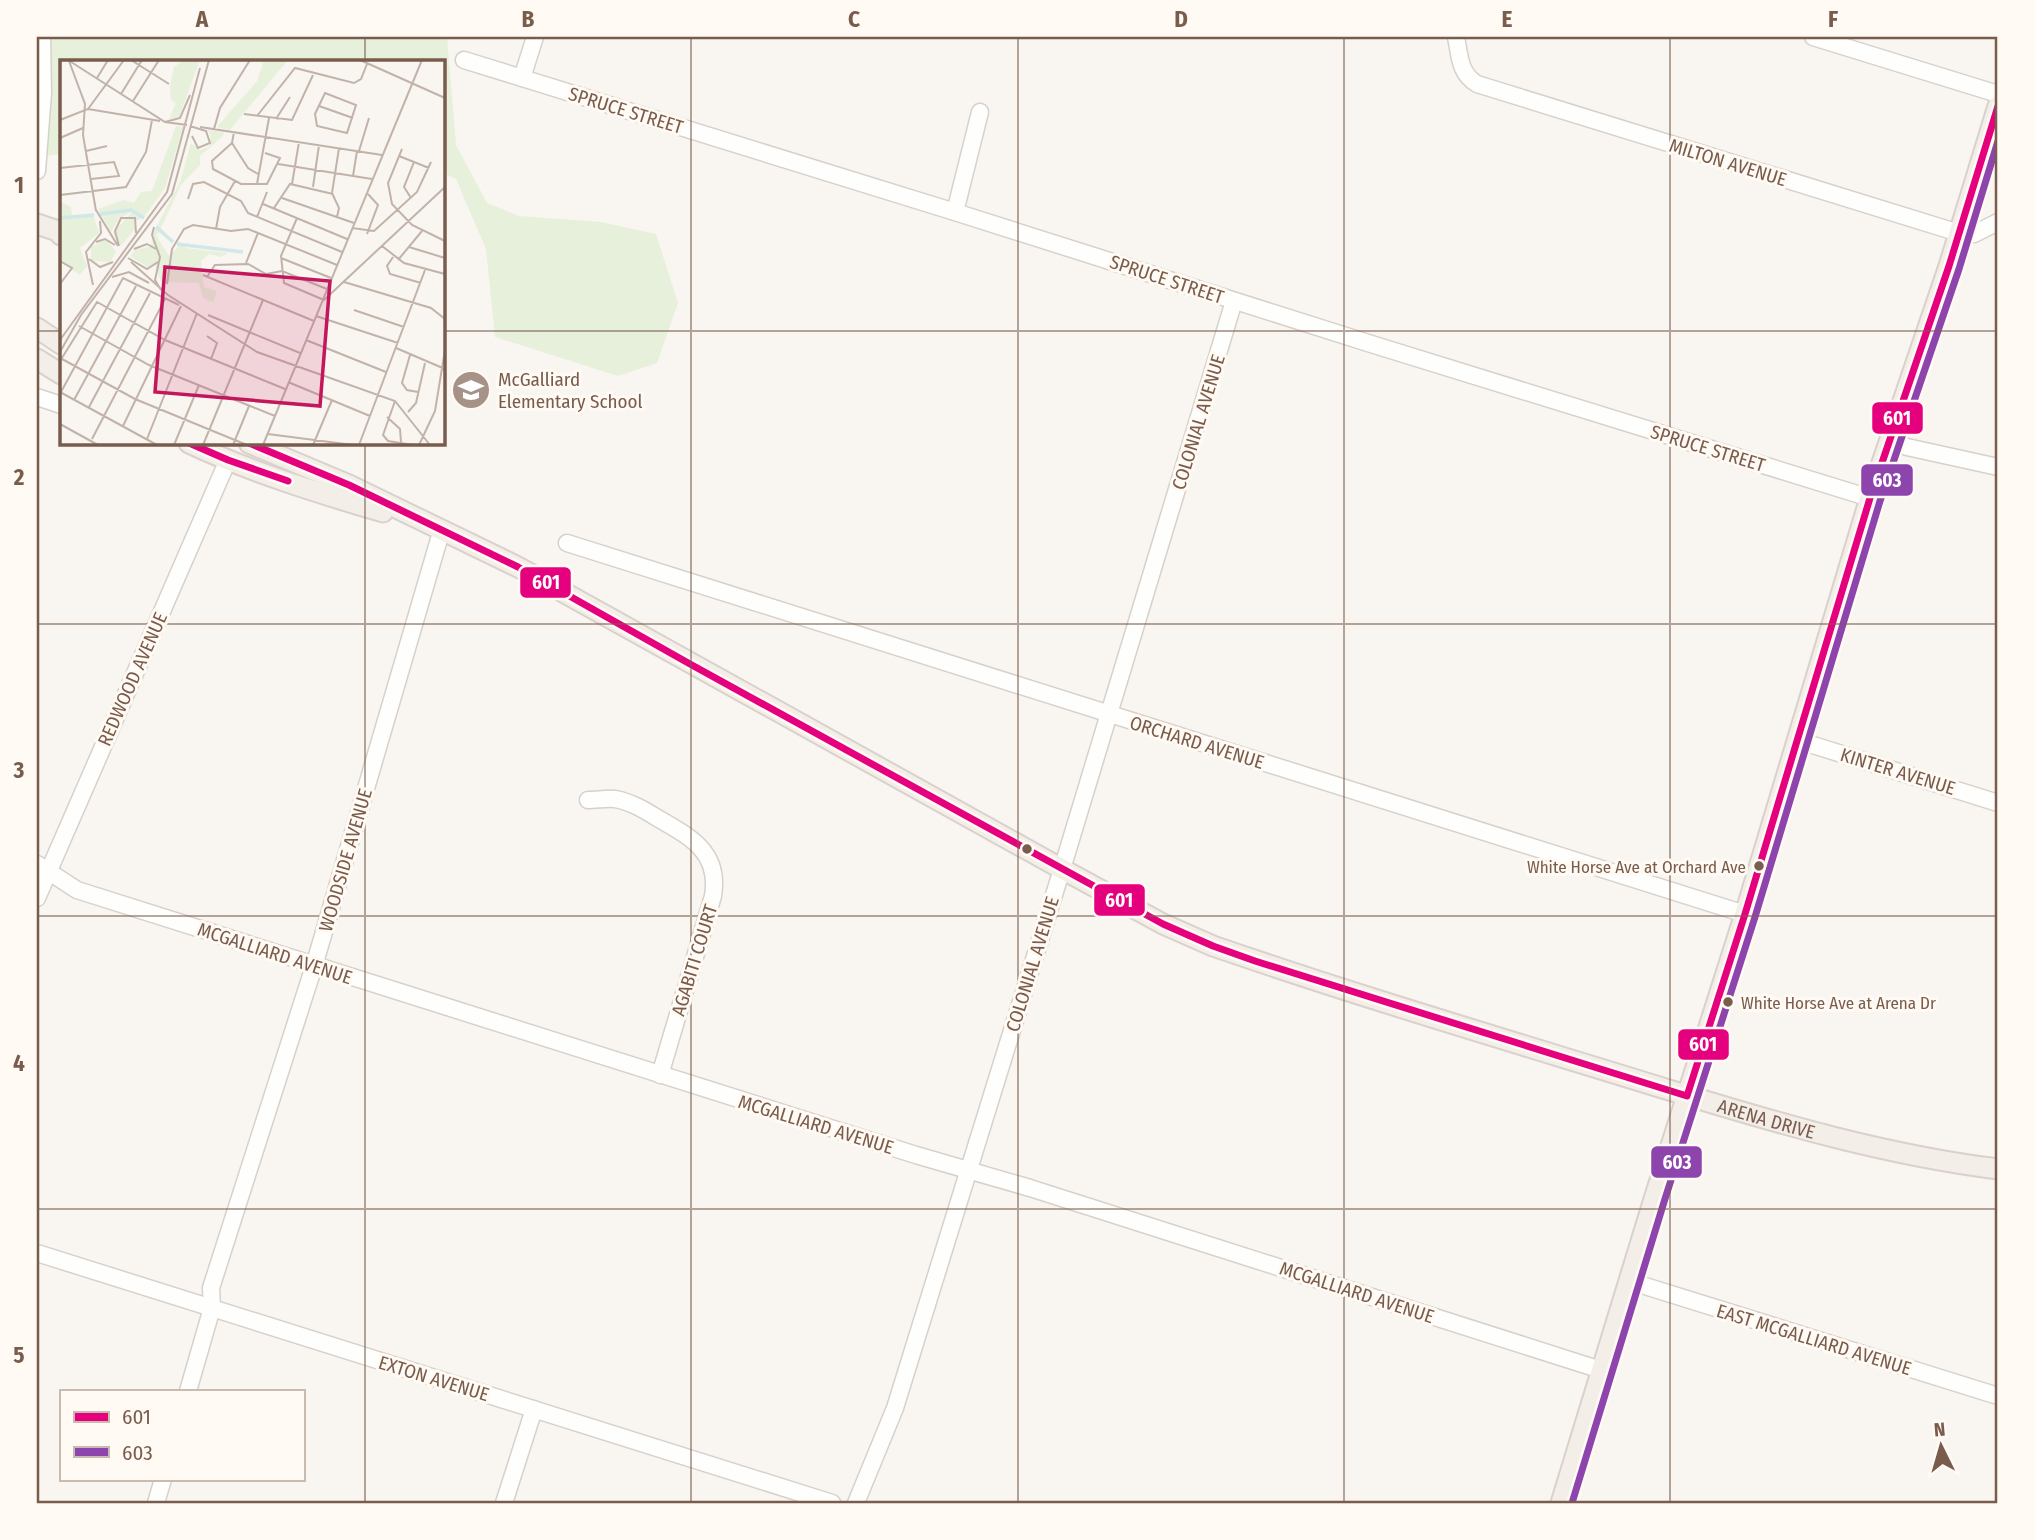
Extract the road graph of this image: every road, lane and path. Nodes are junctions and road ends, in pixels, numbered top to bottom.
1 (42, 37) edge
2 (535, 37) edge
3 (1456, 37) edge
4 (1813, 37) edge
5 (464, 60) dead end
6 (522, 78) junction
7 (1998, 94) edge
8 (1998, 106) edge
9 (980, 112) dead end
10 (37, 171) edge
11 (955, 212) junction
12 (1998, 222) edge
13 (37, 224) edge
14 (60, 233) edge
15 (1959, 233) junction
16 (1234, 301) junction
17 (37, 328) edge
18 (60, 343) edge
19 (37, 359) edge
20 (60, 373) edge
21 (37, 397) edge
22 (60, 405) edge
23 (1890, 441) junction
24 (251, 444) edge
25 (191, 445) edge
26 (228, 460) junction
27 (1998, 467) edge
28 (1870, 498) junction
29 (442, 529) junction
30 (566, 543) dead end
31 (1109, 715) junction
32 (1797, 740) junction
33 (588, 800) dead end
34 (1998, 803) edge
35 (42, 868) edge
36 (1062, 869) junction
37 (37, 898) edge
38 (1745, 914) junction
39 (314, 966) junction
40 (660, 1075) junction
41 (1687, 1096) junction
42 (1998, 1169) edge
43 (967, 1170) junction
44 (37, 1253) edge
45 (1629, 1282) junction
46 (212, 1308) junction
47 (1601, 1370) junction
48 (188, 1390) edge
49 (1998, 1396) edge
50 (534, 1409) junction
51 (163, 1480) edge
52 (156, 1503) edge
53 (504, 1503) edge
54 (832, 1503) edge
55 (856, 1503) edge
56 (1560, 1503) edge

1 - 10 street
2 - 6 street
3 - 15 street, MILTON AVENUE
4 - 7 street
5 - 6 street, SPRUCE STREET
6 - 11 street, SPRUCE STREET
8 - 15 main road
9 - 11 street
11 - 16 street, SPRUCE STREET
12 - 15 street
13 - 14 main road
15 - 23 main road
16 - 28 street, SPRUCE STREET
16 - 31 street, COLONIAL AVENUE
17 - 18 main road
19 - 20 main road
21 - 22 street
23 - 27 street
23 - 28 main road
24 - 29 main road, ARENA DRIVE
25 - 26 main road, ARENA DRIVE
26 - 29 main road, ARENA DRIVE
26 - 35 street, REDWOOD AVENUE
28 - 32 main road
29 - 36 main road, ARENA DRIVE
29 - 39 street, WOODSIDE AVENUE
30 - 31 street, ORCHARD AVENUE
31 - 36 street, COLONIAL AVENUE
31 - 38 street, ORCHARD AVENUE
32 - 34 street, KINTER AVENUE
32 - 38 main road
33 - 40 street, AGABITI COURT
35 - 37 street, REDWOOD AVENUE
35 - 39 street, MCGALLIARD AVENUE
36 - 41 main road, ARENA DRIVE
36 - 43 street, COLONIAL AVENUE
38 - 41 main road
39 - 40 street, MCGALLIARD AVENUE
39 - 46 street, WOODSIDE AVENUE
40 - 43 street, MCGALLIARD AVENUE
41 - 42 main road, ARENA DRIVE
41 - 45 main road
43 - 47 street, MCGALLIARD AVENUE
43 - 55 street, COLONIAL AVENUE
44 - 46 street, EXTON AVENUE
45 - 47 main road
45 - 49 street, EAST MCGALLIARD AVENUE
46 - 48 street, WOODSIDE AVENUE
46 - 50 street, EXTON AVENUE
47 - 56 main road
50 - 53 street
50 - 54 street, EXTON AVENUE
51 - 52 street

